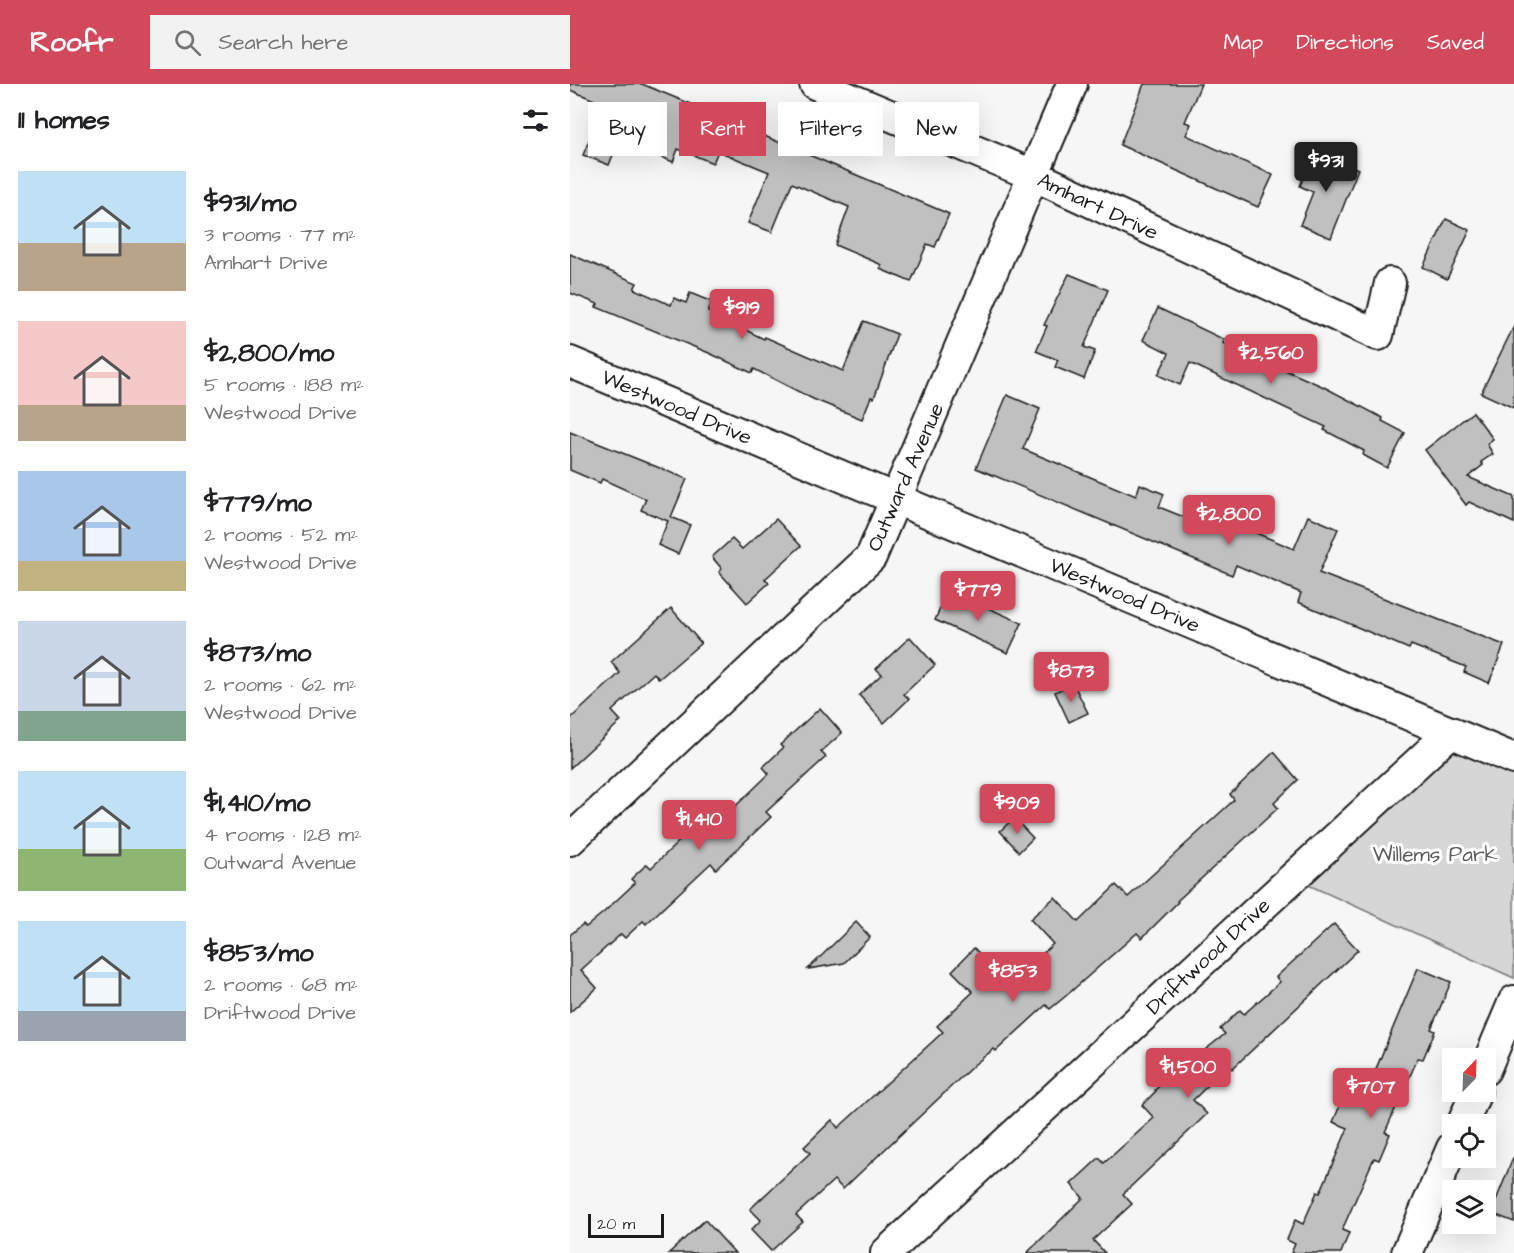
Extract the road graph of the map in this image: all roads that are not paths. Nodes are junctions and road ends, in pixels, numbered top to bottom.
1 (815, 84) edge
2 (1072, 84) edge
3 (1033, 175) junction
4 (1390, 283) dead end
5 (570, 362) edge
6 (897, 499) junction
7 (1451, 732) junction
8 (1514, 759) edge
9 (570, 840) edge
10 (1514, 1001) edge
11 (1494, 1048) edge
12 (1445, 1168) edge
13 (1414, 1251) edge
14 (886, 1253) edge

1 - 3 street, Amhart Drive
2 - 3 street, Outward Avenue
3 - 4 street, Amhart Drive
3 - 6 street, Outward Avenue
5 - 6 street, Westwood Drive
6 - 7 street, Westwood Drive
6 - 9 street, Outward Avenue
7 - 8 street, Westwood Drive
7 - 14 street, Driftwood Drive
10 - 11 street
12 - 13 street

